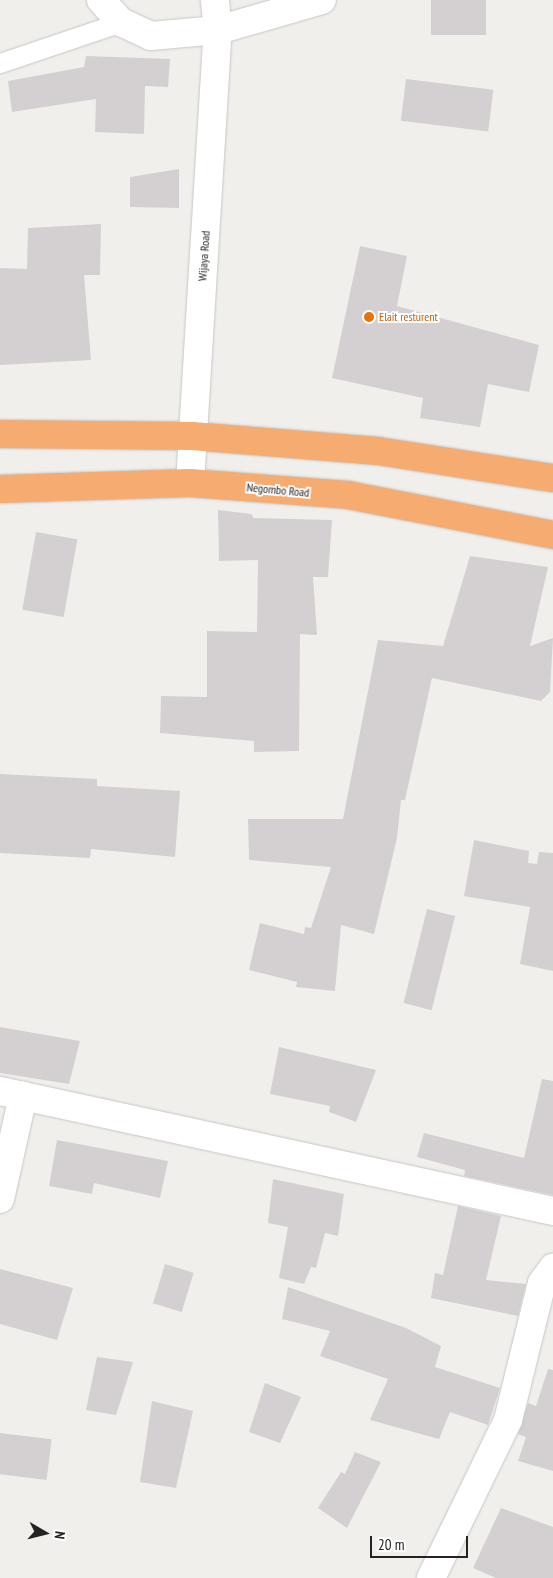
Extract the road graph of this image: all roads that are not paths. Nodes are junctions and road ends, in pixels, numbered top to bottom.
1 (100, 0) edge
2 (215, 0) edge
3 (322, 0) edge
4 (121, 22) junction
5 (218, 30) junction
6 (0, 63) edge
7 (0, 434) edge
8 (192, 436) junction
9 (553, 478) edge
10 (190, 483) junction
11 (0, 489) edge
12 (553, 535) edge
13 (11, 1094) edge
14 (0, 1199) edge
15 (553, 1211) edge
16 (553, 1268) edge
17 (431, 1578) edge

1 - 4 street
2 - 5 street, Wijaya Road
3 - 5 street
4 - 5 street
4 - 6 lane
5 - 8 street, Wijaya Road
7 - 8 highway
8 - 9 highway
8 - 10 street, Wijaya Road
10 - 11 highway, Negombo Road
10 - 12 highway, Negombo Road
13 - 14 street
13 - 15 street
16 - 17 street

